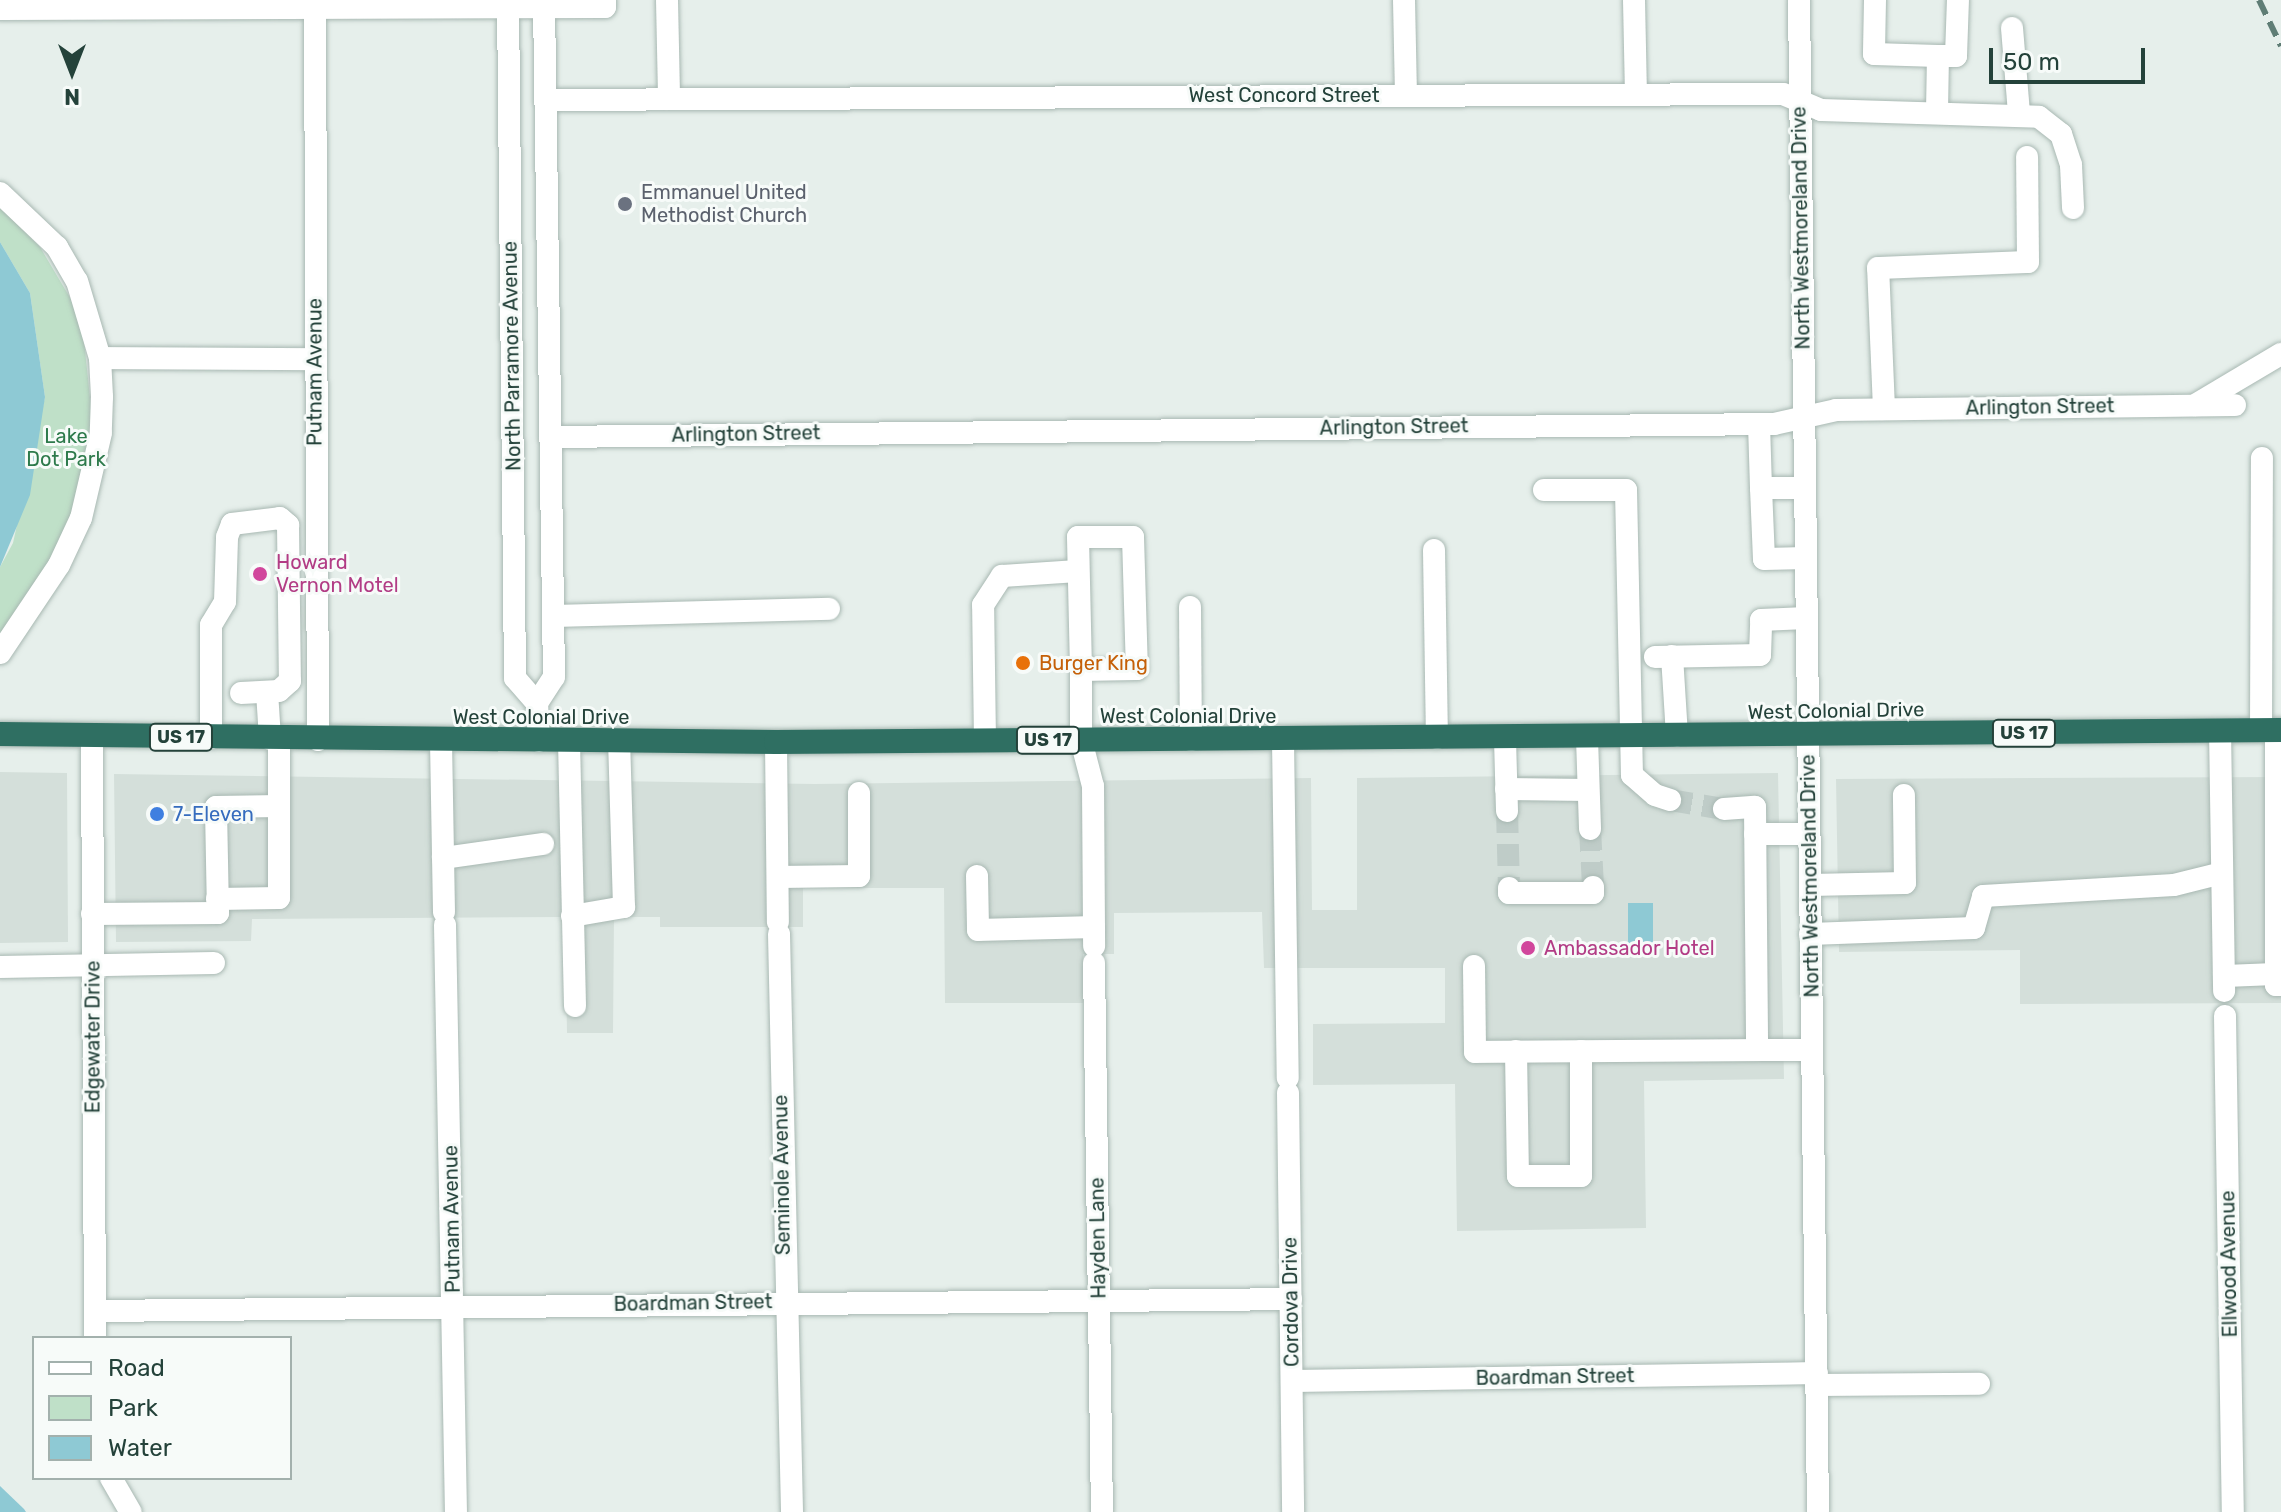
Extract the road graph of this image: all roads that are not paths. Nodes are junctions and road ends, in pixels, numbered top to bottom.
1 (605, 0) edge
2 (667, 0) edge
3 (1404, 0) edge
4 (1634, 0) edge
5 (1799, 0) edge
6 (1875, 0) edge
7 (1958, 0) edge
8 (508, 2) edge
9 (544, 2) edge
10 (178, 3) edge
11 (102, 4) edge
12 (315, 5) junction
13 (0, 9) edge
14 (2012, 28) dead end
15 (1938, 56) junction
16 (1636, 92) junction
17 (1406, 94) junction
18 (669, 99) junction
19 (545, 100) junction
20 (1799, 102) junction
21 (1937, 112) junction
22 (2019, 113) junction
23 (2027, 157) dead end
24 (0, 193) edge
25 (2073, 208) dead end
26 (2281, 354) edge
27 (100, 358) junction
28 (314, 359) junction
29 (2195, 405) junction
30 (2235, 405) dead end
31 (1884, 409) junction
32 (1804, 417) junction
33 (1759, 424) junction
34 (551, 437) junction
35 (2262, 458) dead end
36 (1761, 488) junction
37 (1805, 488) junction
38 (1544, 490) dead end
39 (288, 525) junction
40 (316, 525) junction
41 (1434, 550) dead end
42 (1806, 558) junction
43 (1078, 571) junction
44 (2271, 575) edge
45 (1190, 607) dead end
46 (829, 609) dead end
47 (555, 616) junction
48 (1806, 618) junction
49 (0, 653) edge
50 (1081, 670) junction
51 (318, 679) junction
52 (290, 681) junction
53 (267, 692) junction
54 (224, 693) junction
55 (537, 703) junction
56 (2220, 730) junction
57 (2273, 730) edge
58 (0, 734) edge
59 (1807, 735) junction
60 (92, 736) junction
61 (1677, 736) junction
62 (1630, 737) junction
63 (211, 738) junction
64 (1437, 738) junction
65 (1587, 738) junction
66 (275, 739) junction
67 (1505, 739) junction
68 (318, 740) junction
69 (1081, 740) junction
70 (1191, 740) junction
71 (1283, 740) junction
72 (441, 741) junction
73 (539, 741) junction
74 (569, 741) junction
75 (619, 741) junction
76 (985, 741) junction
77 (776, 742) junction
78 (1588, 790) junction
79 (859, 793) dead end
80 (1904, 795) dead end
81 (1670, 800) tunnel mouth
82 (279, 806) junction
83 (1724, 809) tunnel mouth
84 (1590, 829) tunnel mouth
85 (1755, 834) junction
86 (1809, 834) junction
87 (543, 844) dead end
88 (443, 858) junction
89 (2222, 873) junction
90 (977, 876) dead end
91 (778, 877) junction
92 (1810, 885) junction
93 (1593, 887) dead end
94 (1509, 888) dead end
95 (217, 899) junction
96 (92, 914) junction
97 (572, 916) junction
98 (1810, 934) junction
99 (1094, 945) junction
100 (214, 963) dead end
101 (92, 965) junction
102 (1474, 966) dead end
103 (0, 967) edge
104 (2279, 980) edge
105 (575, 1006) dead end
106 (2225, 1016) dead end
107 (1757, 1050) junction
108 (1812, 1050) junction
109 (1516, 1051) junction
110 (1581, 1051) junction
111 (1291, 1299) junction
112 (1098, 1300) junction
113 (786, 1301) junction
114 (454, 1309) junction
115 (95, 1311) junction
116 (95, 1336) edge
117 (1817, 1379) junction
118 (1293, 1381) junction
119 (1979, 1384) dead end
120 (112, 1480) edge
121 (131, 1512) edge
122 (456, 1512) edge
123 (792, 1512) edge
124 (1102, 1512) edge
125 (1293, 1512) edge
126 (1818, 1512) edge
127 (2233, 1512) edge

1 - 9 street
2 - 18 street
3 - 17 street
4 - 16 street
5 - 20 street, North Westmoreland Drive
6 - 15 street
7 - 15 street
8 - 9 street
8 - 12 street
8 - 55 street, North Parramore Avenue
9 - 19 street, North Parramore Avenue
10 - 11 street
10 - 12 street
11 - 13 street
12 - 28 street, Putnam Avenue
14 - 22 street
15 - 21 street
16 - 17 street, West Concord Street
16 - 20 street, West Concord Street
17 - 18 street, West Concord Street
18 - 19 street, West Concord Street
19 - 34 street, North Parramore Avenue
20 - 21 street, West Concord Street
20 - 32 street, North Westmoreland Drive
21 - 22 street, West Concord Street
22 - 25 street
23 - 31 street
24 - 27 street
26 - 29 street
27 - 28 street
27 - 49 street
28 - 40 street, Putnam Avenue
29 - 30 street, Arlington Street
29 - 31 street, Arlington Street
31 - 32 street, Arlington Street
32 - 33 street, Arlington Street
32 - 37 street, North Westmoreland Drive
33 - 34 street, Arlington Street
33 - 36 street
34 - 47 street, North Parramore Avenue
35 - 44 street
36 - 37 street
36 - 42 street
37 - 42 street, North Westmoreland Drive
38 - 62 street
39 - 40 street
39 - 52 street
39 - 54 street
40 - 51 street, Putnam Avenue
41 - 64 street
42 - 48 street, North Westmoreland Drive
43 - 50 street, Hayden Lane
43 - 50 street, Hayden Lane
43 - 76 street
44 - 57 street
45 - 70 street
46 - 47 street
47 - 55 street, North Parramore Avenue
48 - 59 street, North Westmoreland Drive
48 - 61 street
50 - 69 street, Hayden Lane
51 - 52 street
51 - 68 street, Putnam Avenue
52 - 53 street
53 - 54 street
53 - 66 street
54 - 63 street
55 - 73 street, North Parramore Avenue
56 - 57 highway, West Colonial Drive / US 17
56 - 59 highway, West Colonial Drive / US 17
56 - 89 street
57 - 104 street
58 - 60 highway, West Colonial Drive / US 17
59 - 61 highway, West Colonial Drive / US 17
59 - 86 street, North Westmoreland Drive
60 - 63 highway, West Colonial Drive / US 17
60 - 96 street, Edgewater Drive
61 - 62 highway, West Colonial Drive / US 17
62 - 65 highway, West Colonial Drive / US 17
62 - 81 street
63 - 66 highway, West Colonial Drive / US 17
64 - 67 highway, West Colonial Drive / US 17
64 - 71 highway, West Colonial Drive / US 17
65 - 67 highway, West Colonial Drive / US 17
65 - 78 street
66 - 68 highway, West Colonial Drive / US 17
66 - 82 street
67 - 78 street
68 - 72 highway, West Colonial Drive / US 17
69 - 70 highway, West Colonial Drive / US 17
69 - 76 highway, West Colonial Drive / US 17
69 - 99 street, Hayden Lane
70 - 71 highway, West Colonial Drive / US 17
71 - 111 street, Cordova Drive
72 - 73 highway, West Colonial Drive / US 17
72 - 88 street, Putnam Avenue
73 - 74 highway, West Colonial Drive / US 17
74 - 75 highway, West Colonial Drive / US 17
74 - 97 street
75 - 77 highway, West Colonial Drive / US 17
75 - 97 street
76 - 77 highway, West Colonial Drive / US 17
77 - 91 street, Seminole Avenue
78 - 84 street
79 - 91 street
80 - 92 street
82 - 95 street
82 - 95 street
83 - 85 street
85 - 86 street
85 - 107 street
86 - 92 street, North Westmoreland Drive
87 - 88 street
88 - 114 street, Putnam Avenue
89 - 98 street
89 - 104 street
90 - 99 street
91 - 113 street, Seminole Avenue
92 - 98 street, North Westmoreland Drive
93 - 94 street
95 - 96 street
96 - 101 street, Edgewater Drive
97 - 105 street
98 - 108 street, North Westmoreland Drive
99 - 112 street, Hayden Lane
100 - 101 street
101 - 103 street
101 - 115 street, Edgewater Drive
102 - 109 street
106 - 127 street, Ellwood Avenue
107 - 108 street
107 - 110 street
108 - 117 street, North Westmoreland Drive
109 - 110 street
109 - 110 street
111 - 112 street, Boardman Street
111 - 118 street, Cordova Drive
112 - 113 street, Boardman Street
112 - 124 street, Hayden Lane
113 - 114 street, Boardman Street
113 - 123 street, Seminole Avenue
114 - 115 street, Boardman Street
114 - 122 street, Putnam Avenue
115 - 116 street, Edgewater Drive
117 - 118 street, Boardman Street
117 - 119 street, Boardman Street
117 - 126 street, North Westmoreland Drive
118 - 125 street, Cordova Drive
120 - 121 street

